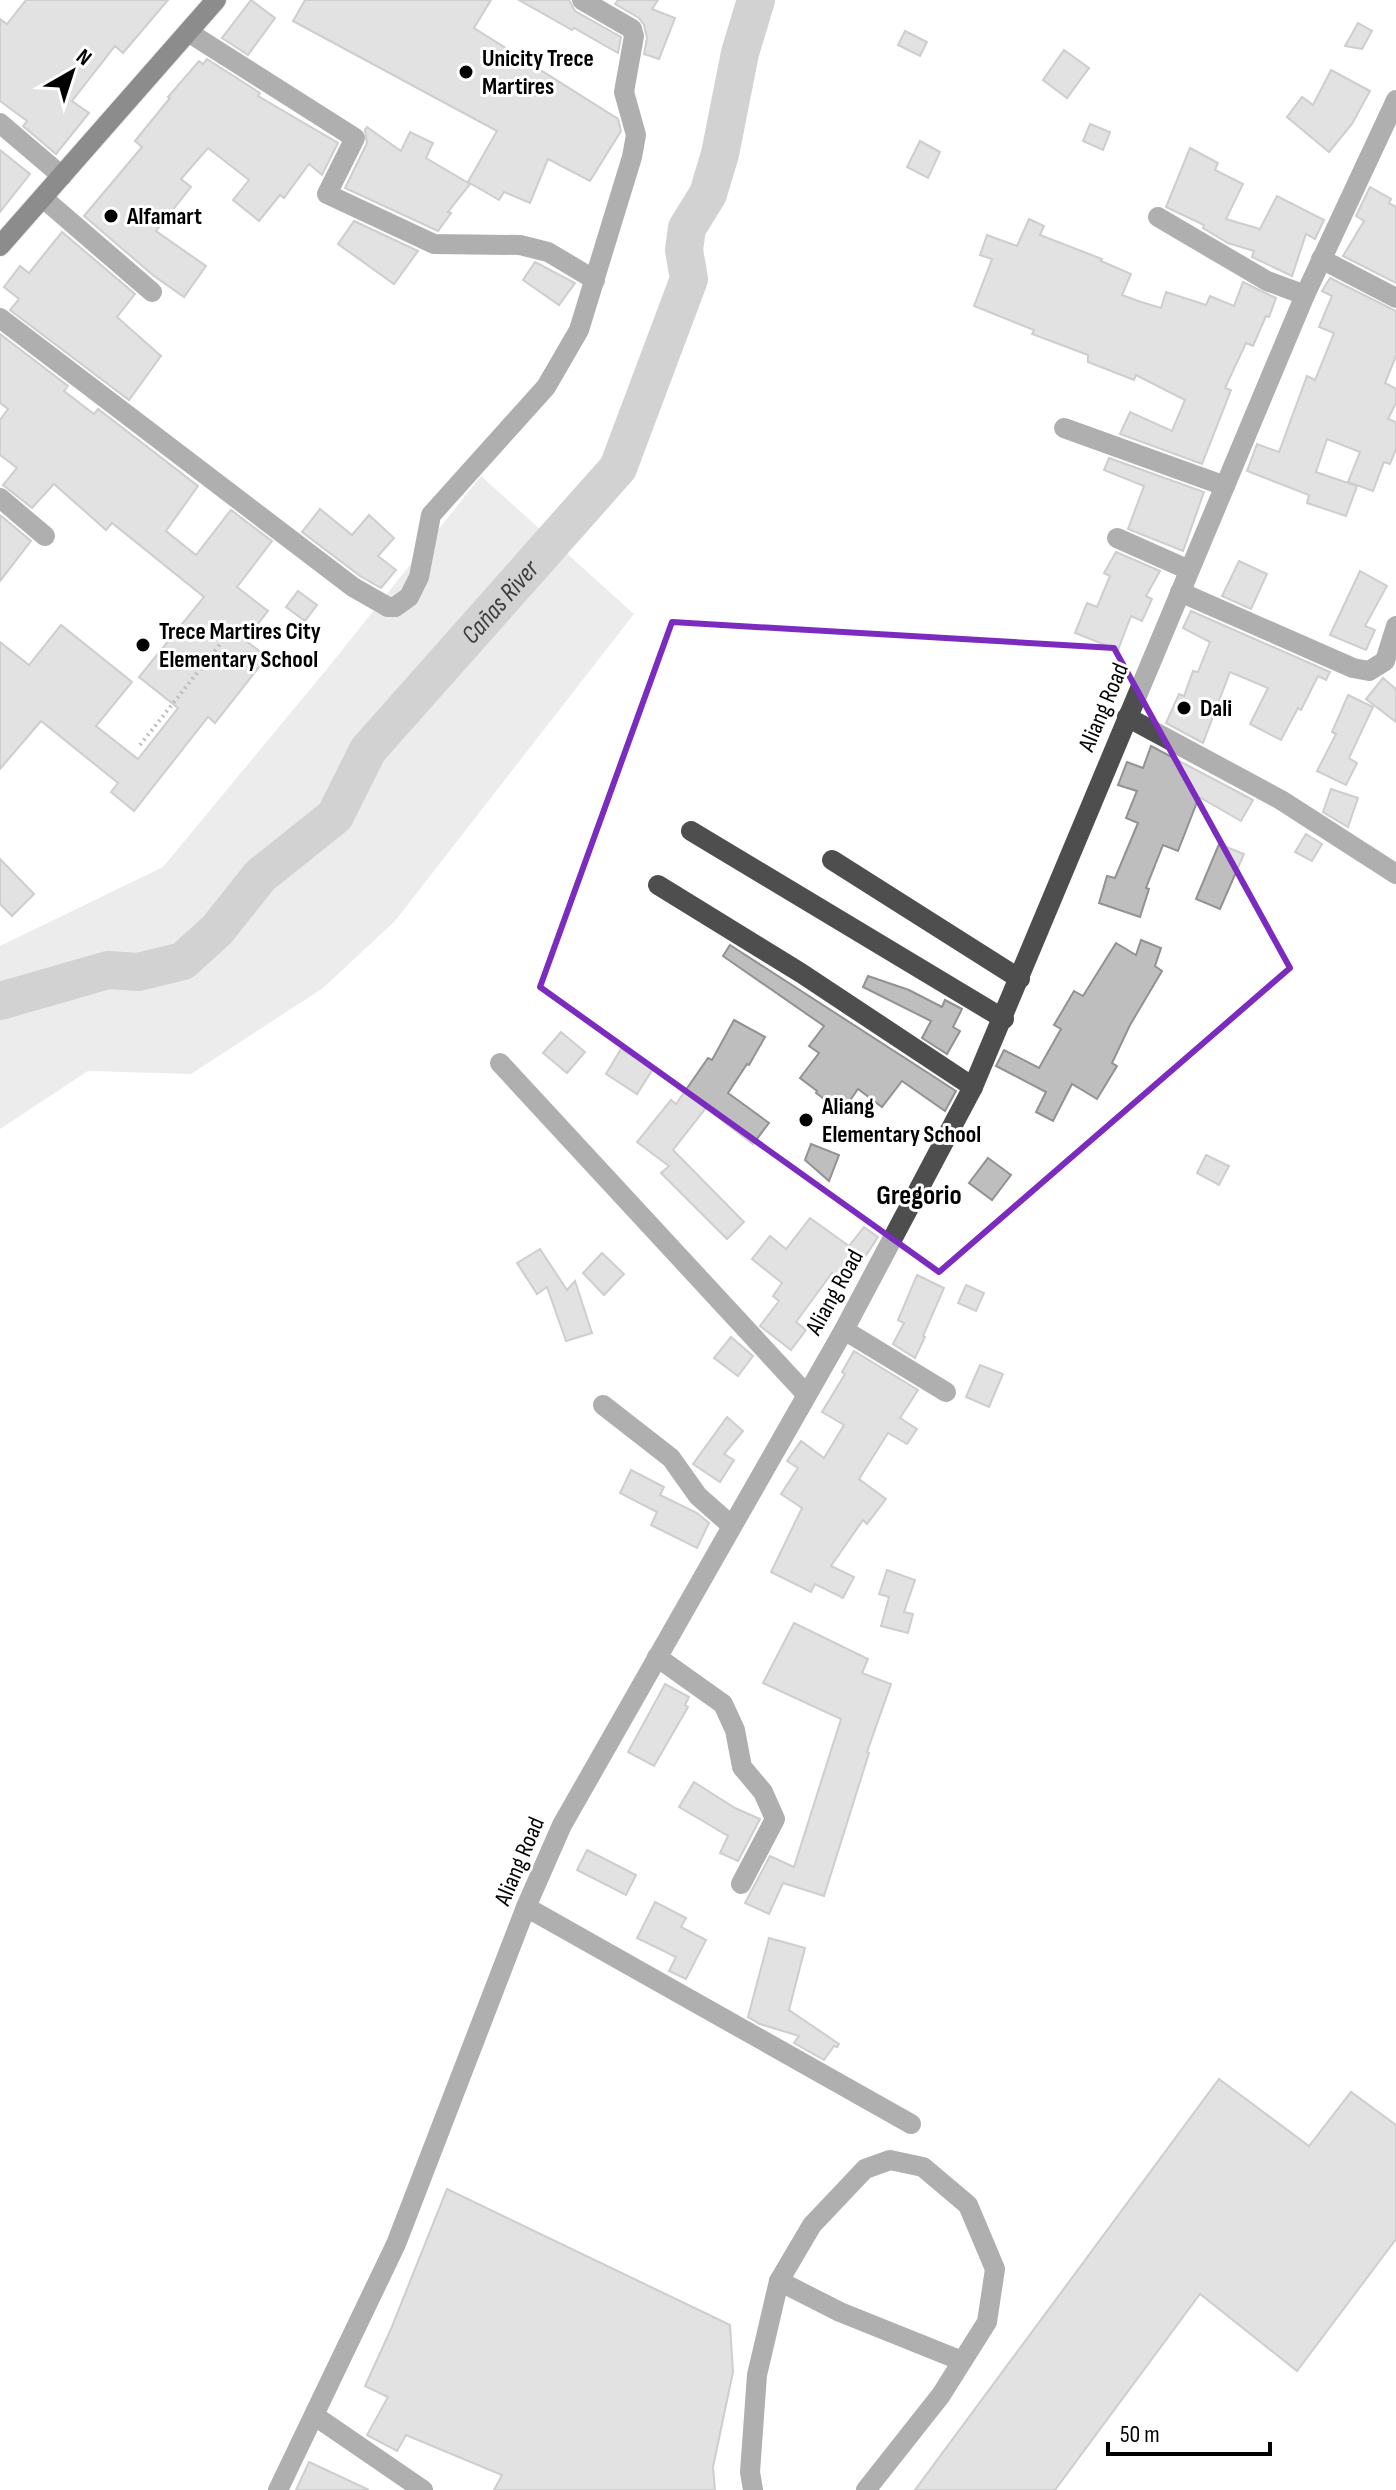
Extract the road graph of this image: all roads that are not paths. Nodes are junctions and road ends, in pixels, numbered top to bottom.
1 (216, 0) edge
2 (582, 0) edge
3 (608, 6) edge
4 (188, 32) junction
5 (1396, 100) edge
6 (0, 123) edge
7 (62, 176) junction
8 (43, 198) junction
9 (1158, 217) dead end
10 (0, 246) edge
11 (1321, 259) junction
12 (595, 280) junction
13 (152, 292) dead end
14 (1305, 295) junction
15 (1396, 298) edge
16 (0, 318) edge
17 (1064, 428) dead end
18 (1225, 486) junction
19 (0, 498) edge
20 (45, 536) dead end
21 (1117, 538) dead end
22 (1189, 570) junction
23 (1180, 592) junction
24 (1396, 626) edge
25 (1127, 717) junction
26 (691, 831) dead end
27 (832, 860) dead end
28 (1396, 874) edge
29 (658, 885) dead end
30 (1020, 979) junction
31 (1004, 1019) junction
32 (500, 1063) dead end
33 (973, 1087) junction
34 (844, 1330) junction
35 (946, 1392) dead end
36 (806, 1394) junction
37 (603, 1405) dead end
38 (732, 1526) junction
39 (657, 1657) junction
40 (741, 1884) dead end
41 (526, 1907) junction
42 (911, 2124) dead end
43 (779, 2281) junction
44 (962, 2361) junction
45 (315, 2416) junction
46 (278, 2490) edge
47 (423, 2490) edge
48 (753, 2490) edge
49 (866, 2490) edge

1 - 4 main road
2 - 3 street
3 - 12 street
4 - 7 main road
4 - 12 street
5 - 11 street, Aliang Road
6 - 7 street
7 - 8 main road
8 - 10 main road
8 - 13 street
9 - 14 street
11 - 14 street, Aliang Road
11 - 15 street
12 - 16 street
14 - 18 street, Aliang Road
17 - 18 street
18 - 22 street, Aliang Road
19 - 20 street
21 - 22 street
22 - 23 street, Aliang Road
23 - 24 street
23 - 25 street, Aliang Road
25 - 28 street
25 - 30 street, Aliang Road
26 - 31 street
27 - 30 street
29 - 33 street
30 - 31 street, Aliang Road
31 - 33 street, Aliang Road
32 - 36 street
33 - 34 street, Aliang Road
34 - 35 street
34 - 36 street, Aliang Road
36 - 38 street, Aliang Road
37 - 38 street
38 - 39 street, Aliang Road
39 - 40 street
39 - 41 street, Aliang Road
41 - 42 street
41 - 45 street, Aliang Road
43 - 44 street
43 - 44 street
43 - 48 street
44 - 49 street
45 - 46 street, Aliang Road
45 - 47 street

